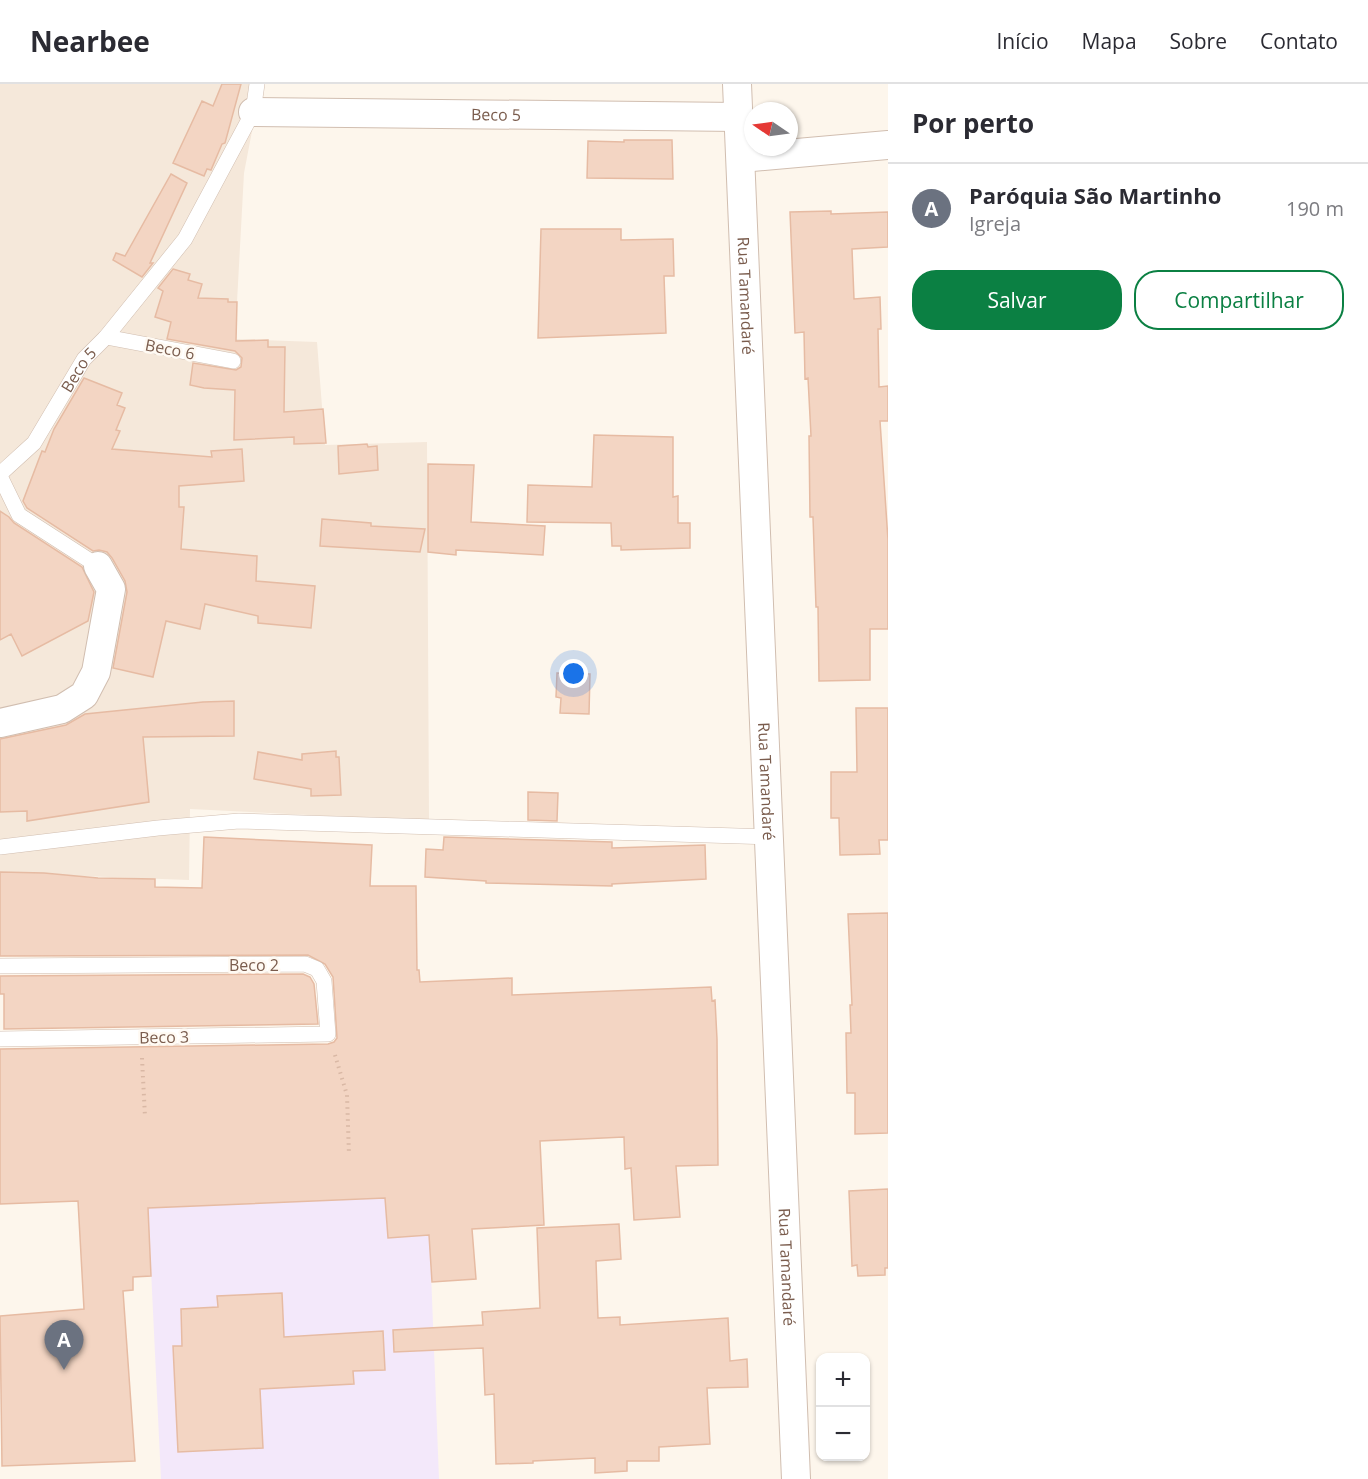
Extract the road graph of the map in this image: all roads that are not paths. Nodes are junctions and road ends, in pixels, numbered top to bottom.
1 (257, 84) edge
2 (737, 84) edge
3 (253, 112) junction
4 (739, 117) junction
5 (888, 145) edge
6 (741, 158) junction
7 (106, 337) junction
8 (233, 361) dead end
9 (0, 475) edge
10 (98, 566) joint
11 (0, 723) edge
12 (769, 837) junction
13 (0, 847) edge
14 (0, 966) edge
15 (328, 1034) joint
16 (0, 1040) edge
17 (796, 1479) edge

1 - 3 lane, Beco 5
2 - 4 street, Rua Tamandaré
3 - 4 street, Beco 5
3 - 7 lane, Beco 5
4 - 6 street, Rua Tamandaré
5 - 6 street
6 - 12 street, Rua Tamandaré
7 - 8 lane, Beco 6
7 - 9 lane, Beco 5
9 - 10 lane, Beco 5
10 - 11 street, Beco 5
12 - 13 lane
12 - 17 street, Rua Tamandaré
14 - 15 lane, Beco 2
15 - 16 lane, Beco 3

